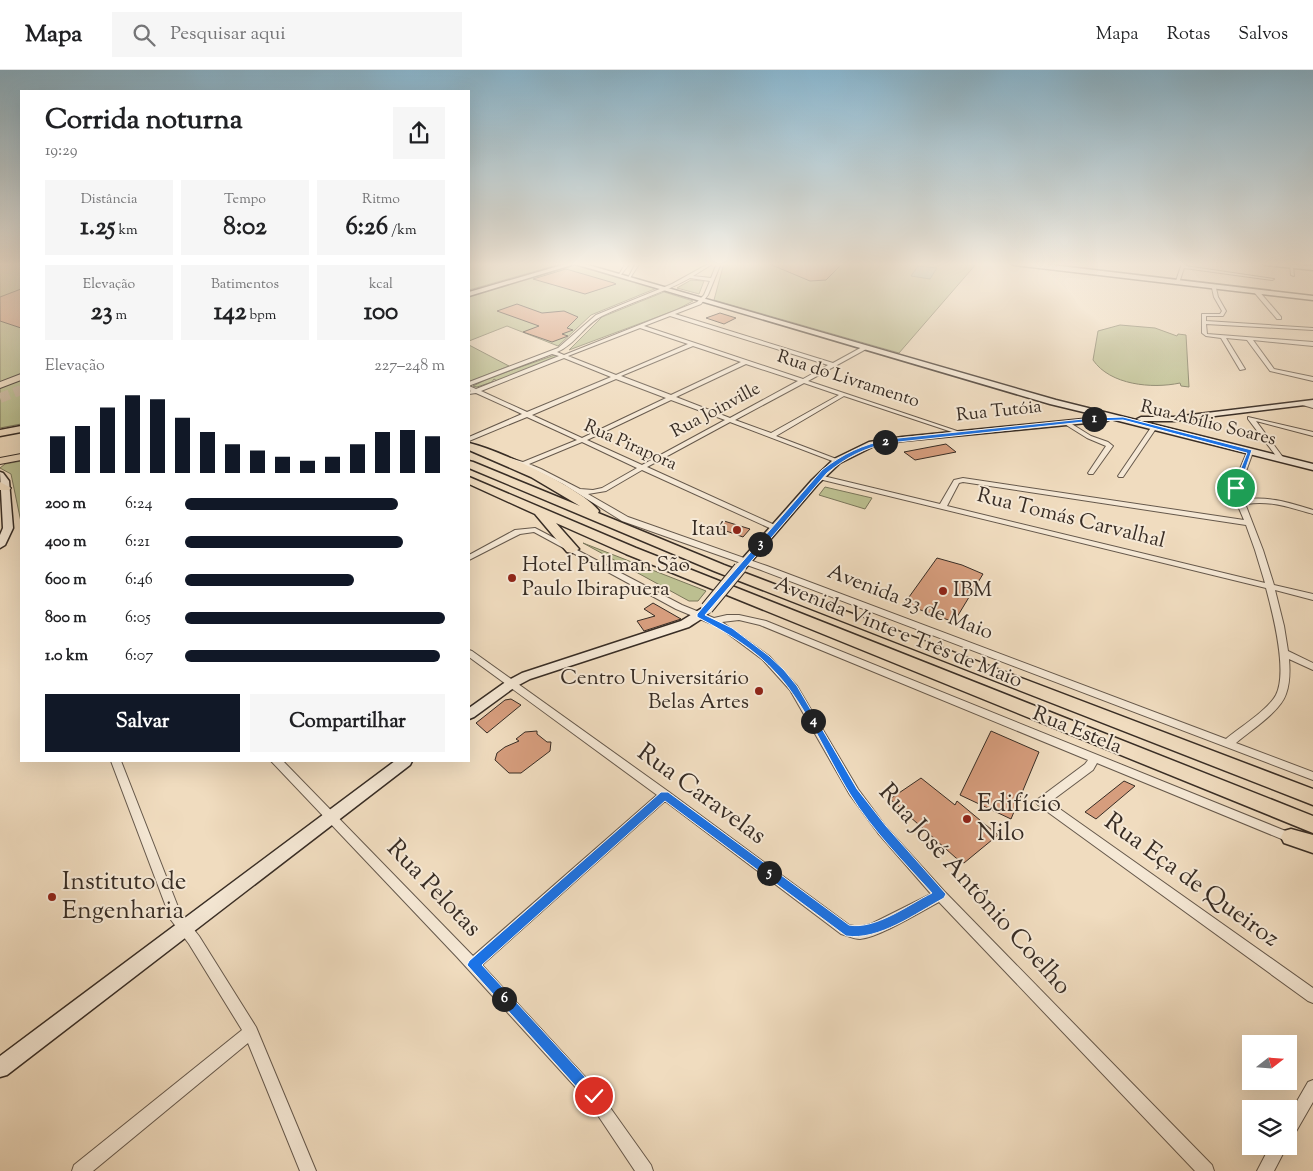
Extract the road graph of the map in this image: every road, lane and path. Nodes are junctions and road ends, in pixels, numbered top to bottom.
1 (601, 314) edge
2 (754, 314) edge
3 (1204, 314) edge
4 (1276, 314) edge
5 (672, 315) joint
6 (1279, 318) dead end
7 (1205, 322) junction
8 (641, 327) junction
9 (1313, 329) edge
10 (1223, 337) junction
11 (1248, 339) junction
12 (1305, 343) junction
13 (693, 344) junction
14 (1313, 344) edge
15 (866, 347) junction
16 (552, 352) junction
17 (1313, 352) edge
18 (564, 357) junction
19 (746, 362) junction
20 (834, 365) junction
21 (1242, 369) dead end
22 (20, 377) edge
23 (616, 377) junction
24 (1313, 379) edge
25 (804, 381) junction
26 (470, 384) edge
27 (0, 385) edge
28 (471, 391) edge
29 (844, 394) junction
30 (670, 398) junction
31 (1313, 402) edge
32 (1301, 403) junction
33 (1313, 406) edge
34 (1244, 410) junction
35 (524, 415) junction
36 (1123, 418) junction
37 (1250, 418) junction
38 (730, 420) junction
39 (1066, 422) junction
40 (1154, 427) junction
41 (20, 429) edge
42 (0, 433) edge
43 (960, 433) junction
44 (1313, 434) edge
45 (771, 436) junction
46 (20, 437) edge
47 (470, 439) edge
48 (580, 440) junction
49 (0, 441) edge
50 (470, 446) edge
51 (1250, 452) junction
52 (470, 454) edge
53 (20, 457) edge
54 (499, 458) junction
55 (1282, 460) junction
56 (0, 461) edge
57 (837, 461) junction
58 (470, 464) edge
59 (524, 464) junction
60 (1313, 467) edge
61 (641, 468) junction
62 (1091, 473) dead end
63 (0, 475) edge
64 (1121, 476) dead end
65 (819, 477) junction
66 (470, 480) edge
67 (512, 482) junction
68 (3, 487) edge
69 (1236, 488) dead end
70 (577, 490) junction
71 (943, 506) junction
72 (539, 511) junction
73 (1313, 512) edge
74 (599, 518) junction
75 (1248, 523) junction
76 (774, 528) junction
77 (0, 545) edge
78 (572, 549) junction
79 (470, 557) edge
80 (743, 564) junction
81 (1270, 586) junction
82 (1313, 597) edge
83 (704, 612) junction
84 (714, 621) junction
85 (470, 654) edge
86 (1284, 654) junction
87 (1313, 667) edge
88 (511, 684) junction
89 (470, 713) edge
90 (1227, 744) junction
91 (1094, 759) junction
92 (116, 762) edge
93 (277, 762) edge
94 (404, 762) edge
95 (1313, 776) edge
96 (665, 795) junction
97 (1313, 797) edge
98 (1042, 802) joint
99 (330, 817) junction
100 (1313, 824) edge
101 (1291, 838) joint
102 (1313, 846) edge
103 (940, 894) junction
104 (184, 928) junction
105 (473, 965) junction
106 (1313, 996) edge
107 (250, 1032) junction
108 (0, 1068) edge
109 (1313, 1087) edge
110 (1297, 1116) edge
111 (1274, 1155) edge
112 (80, 1171) edge
113 (308, 1171) edge
114 (645, 1171) edge
115 (1206, 1171) edge
116 (1265, 1171) edge

1 - 16 street
2 - 15 street, Rua Abílio Soares
3 - 7 street
4 - 6 street
5 - 8 street
5 - 20 street
7 - 9 street
7 - 10 street
8 - 13 street, Rua do Livramento
8 - 18 street
10 - 11 street
10 - 21 street
11 - 12 street
11 - 24 street
12 - 14 street
12 - 17 street
13 - 19 street, Rua do Livramento
13 - 23 street
15 - 20 street, Rua Joinville
15 - 36 street, Rua Abílio Soares
16 - 18 street
16 - 26 street
18 - 23 street
18 - 28 street
19 - 25 street, Rua do Livramento
19 - 30 street
20 - 25 street, Rua Joinville
22 - 27 main road
23 - 30 street
23 - 35 street
25 - 29 street, Rua do Livramento
25 - 38 street, Rua Joinville
28 - 35 street, Rua Pirapora
29 - 43 street, Rua do Livramento
29 - 45 street
30 - 38 street
30 - 48 street
31 - 32 street, Rua Tutóia
32 - 33 street
32 - 34 street, Rua Tutóia
34 - 36 street, Rua Tutóia
34 - 37 street
35 - 47 street
35 - 48 street, Rua Pirapora
36 - 39 street, Rua Tutóia
36 - 40 street, Rua Abílio Soares
37 - 44 street
37 - 55 street
38 - 45 street
38 - 61 street, Rua Joinville
39 - 43 street, Rua Tutóia
39 - 62 street
40 - 51 street, Rua Abílio Soares
40 - 64 street
41 - 42 highway
43 - 57 street, Rua Tutóia
45 - 57 street
46 - 49 highway
48 - 59 street
48 - 61 street, Rua Pirapora
50 - 54 highway
51 - 55 street, Rua Abílio Soares
51 - 69 street
52 - 67 highway
53 - 56 main road
54 - 59 street, Avenida 23 de Maio
54 - 74 highway
55 - 60 street, Rua Abílio Soares
57 - 65 street, Rua Tutóia
58 - 67 highway, Avenida Vinte e Três de Maio
59 - 70 street, Avenida 23 de Maio
61 - 70 street, Rua Joinville
61 - 76 street, Rua Pirapora
63 - 68 street
65 - 71 street, Rua Tomás Carvalhal
65 - 76 street, Rua Tutóia
66 - 72 highway, Avenida Vinte e Três de Maio
67 - 74 highway, Avenida Vinte e Três de Maio
68 - 77 street
70 - 80 street, Avenida 23 de Maio
71 - 75 street
71 - 81 street, Rua Tomás Carvalhal
72 - 78 highway
72 - 100 highway, Avenida Vinte e Três de Maio
73 - 75 street
74 - 97 highway, Avenida Vinte e Três de Maio
75 - 81 street
76 - 80 street, Rua Tutóia
78 - 79 street
78 - 83 street, Rua José Antônio Coelho
80 - 83 street, Rua Tutóia, bridge
80 - 90 street, Avenida 23 de Maio
81 - 82 street, Rua Tomás Carvalhal
81 - 86 street
83 - 84 street, Rua José Antônio Coelho
83 - 88 street
84 - 91 street, Rua Estela
84 - 103 street, Rua José Antônio Coelho
85 - 88 street, Rua Caravelas
86 - 87 street
86 - 90 street
88 - 89 street
88 - 96 street, Rua Caravelas
90 - 95 street, Avenida 23 de Maio
91 - 98 street
91 - 101 street, Rua Estela
92 - 104 street
93 - 99 street, Rua Pelotas
94 - 99 street
96 - 103 street, Rua Caravelas
96 - 105 street
98 - 106 street, Rua Eça de Queiroz
99 - 104 street
99 - 105 street, Rua Pelotas
101 - 102 highway
103 - 115 street, Rua José Antônio Coelho
104 - 107 street
104 - 108 street
105 - 114 street, Rua Pelotas
107 - 112 street
107 - 113 street
109 - 110 street
111 - 116 street

